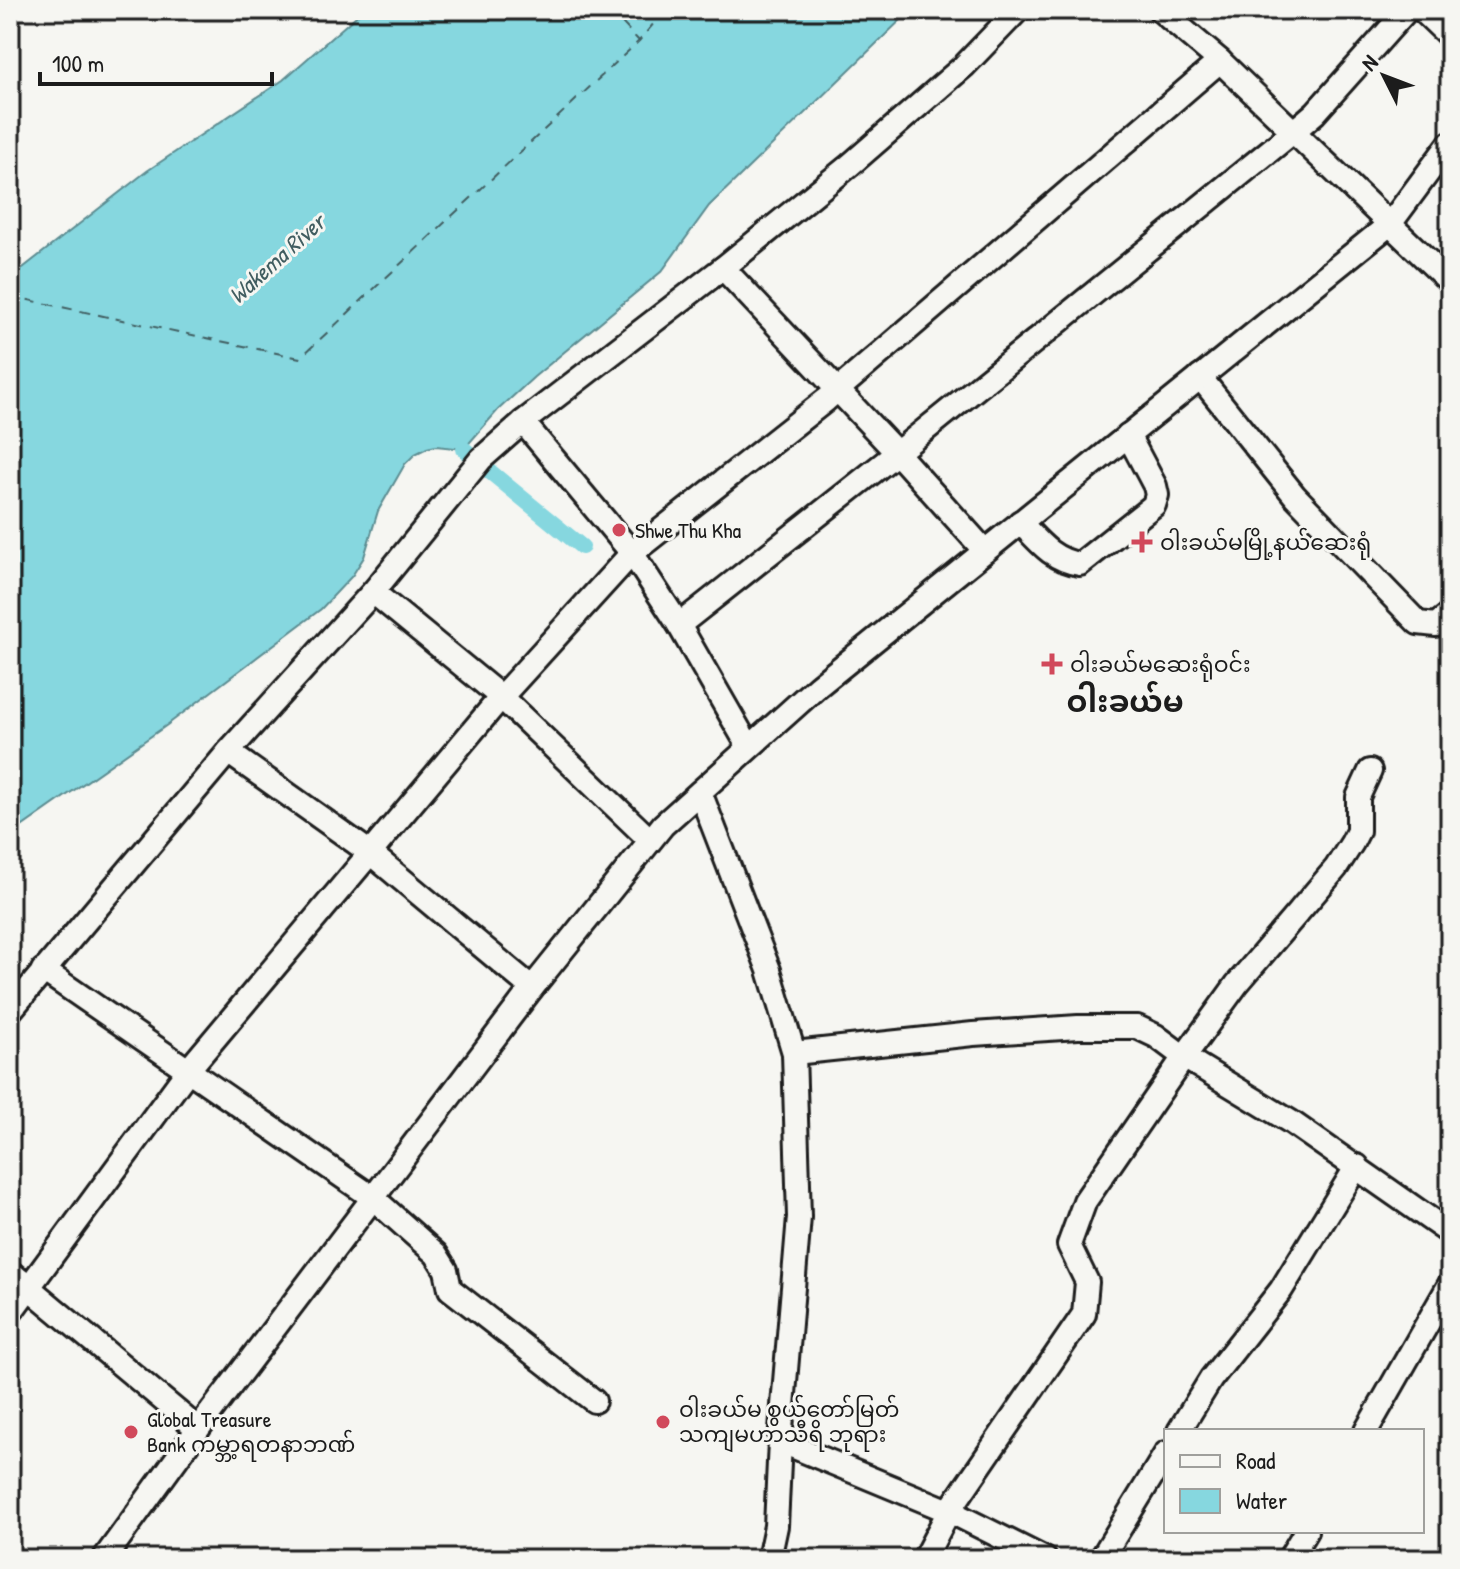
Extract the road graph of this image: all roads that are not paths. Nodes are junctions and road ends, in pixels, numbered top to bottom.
1 (1018, 10) edge
2 (1160, 10) edge
3 (1407, 10) edge
4 (1422, 10) edge
5 (1450, 37) edge
6 (1220, 61) junction
7 (1294, 131) junction
8 (1450, 143) edge
9 (1390, 224) junction
10 (723, 268) junction
11 (1450, 282) edge
12 (1200, 377) junction
13 (838, 390) junction
14 (523, 422) junction
15 (1128, 435) junction
16 (897, 453) junction
17 (1020, 522) junction
18 (985, 551) junction
19 (632, 553) junction
20 (373, 592) junction
21 (1450, 614) edge
22 (679, 625) junction
23 (501, 697) junction
24 (749, 747) junction
25 (228, 752) junction
26 (1370, 771) dead end
27 (700, 792) junction
28 (649, 839) junction
29 (369, 852) junction
30 (43, 970) junction
31 (532, 988) junction
32 (10, 1011) edge
33 (794, 1053) junction
34 (1184, 1057) junction
35 (189, 1069) junction
36 (1357, 1166) junction
37 (372, 1197) junction
38 (1450, 1233) edge
39 (10, 1272) edge
40 (1450, 1284) edge
41 (29, 1286) junction
42 (10, 1313) edge
43 (594, 1401) dead end
44 (198, 1429) junction
45 (1180, 1429) edge
46 (1367, 1429) edge
47 (780, 1441) junction
48 (1164, 1456) edge
49 (949, 1511) junction
50 (1305, 1533) edge
51 (104, 1559) edge
52 (769, 1559) edge
53 (924, 1559) edge
54 (1045, 1559) edge
55 (1101, 1559) edge
56 (1289, 1559) edge

1 - 10 street
2 - 6 street
3 - 7 street
4 - 5 street
6 - 7 street
6 - 13 street
7 - 9 street
7 - 16 street
8 - 9 street
9 - 11 street
9 - 12 street
10 - 13 street
10 - 14 street
12 - 15 street
12 - 21 street
13 - 16 street
13 - 19 street
14 - 19 street
14 - 20 street
15 - 17 street
15 - 17 street
16 - 18 street
16 - 22 street
17 - 18 street
18 - 24 street
19 - 22 street
19 - 23 street
20 - 23 street
20 - 25 street
22 - 24 street
23 - 28 street
23 - 29 street
24 - 27 street
25 - 29 street
25 - 30 street
26 - 34 street
27 - 28 street
27 - 33 street
28 - 31 street
29 - 31 street
29 - 35 street
30 - 32 street
30 - 35 street
31 - 37 street
33 - 34 street
33 - 47 street
34 - 36 street
34 - 49 street
35 - 37 street
35 - 41 street
36 - 38 street
36 - 45 street
37 - 43 street
37 - 44 street
39 - 41 street
40 - 46 street
41 - 42 street
41 - 44 street
44 - 51 street
47 - 49 street
47 - 52 street
48 - 55 street
49 - 53 street
49 - 54 street
50 - 56 street

